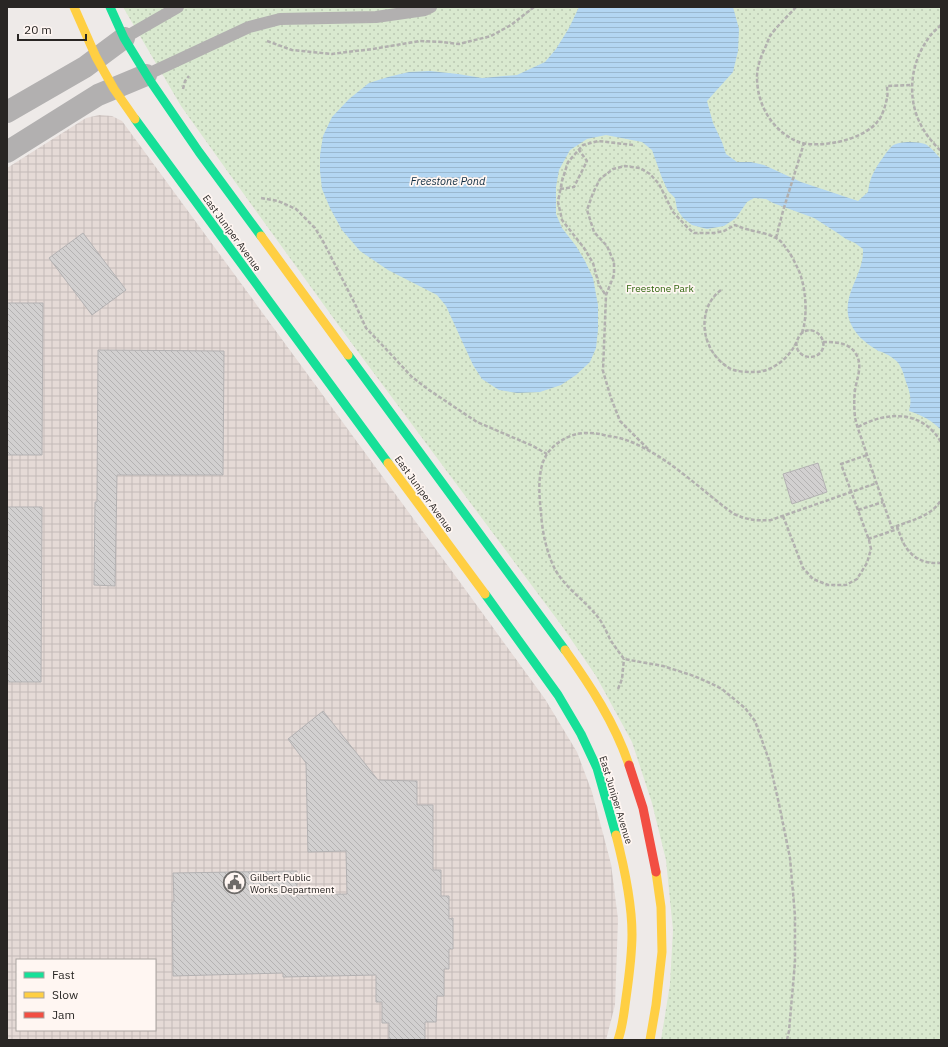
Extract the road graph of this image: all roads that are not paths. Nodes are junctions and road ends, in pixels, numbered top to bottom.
1 (74, 7) edge
2 (110, 7) edge
3 (178, 7) edge
4 (431, 7) edge
5 (124, 38) junction
6 (96, 57) junction
7 (146, 75) junction
8 (114, 88) junction
9 (7, 112) edge
10 (7, 152) edge
11 (618, 1040) edge
12 (650, 1040) edge

1 - 6 street, East Juniper Avenue
2 - 5 street, East Juniper Avenue
3 - 5 lane
4 - 7 lane
5 - 6 street
5 - 7 street, East Juniper Avenue
6 - 8 street, East Juniper Avenue
6 - 9 street
7 - 8 street
7 - 12 street, East Juniper Avenue
8 - 10 street
8 - 11 street, East Juniper Avenue

